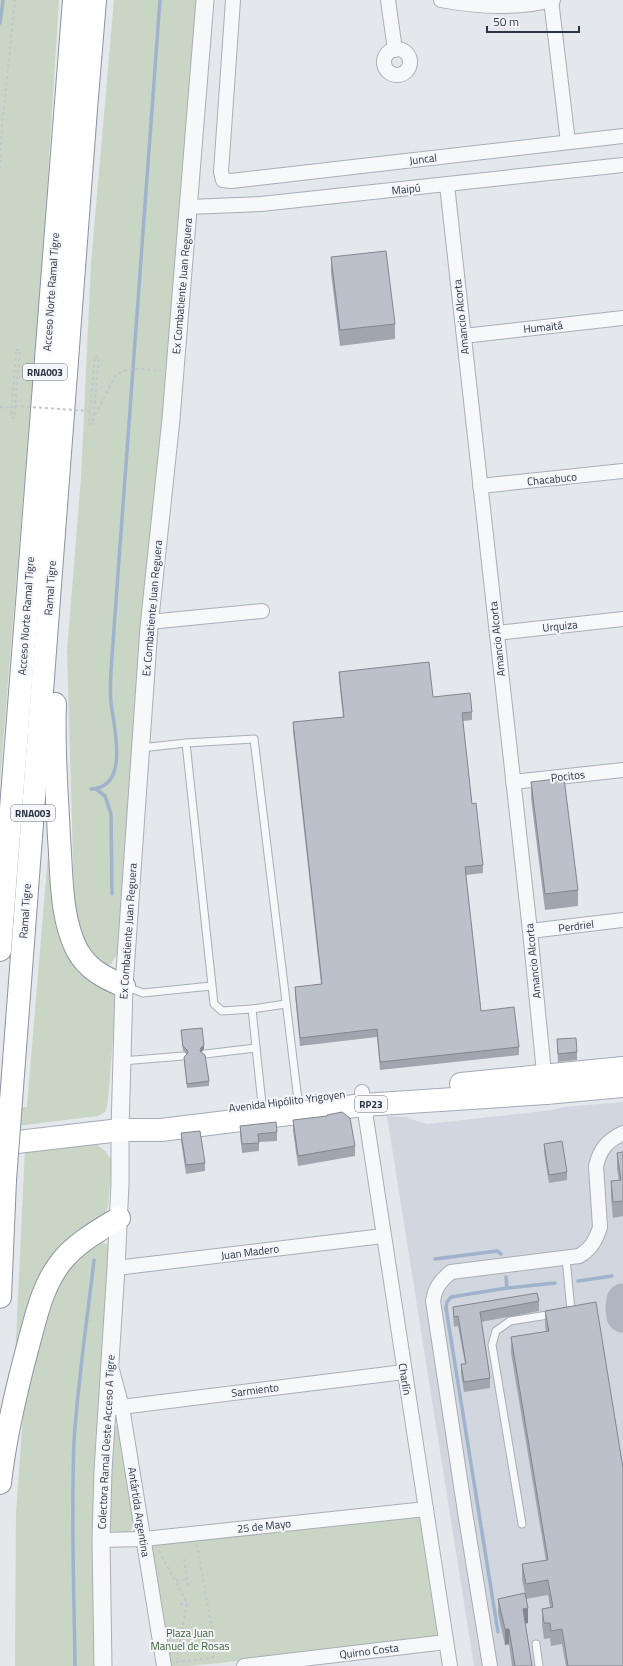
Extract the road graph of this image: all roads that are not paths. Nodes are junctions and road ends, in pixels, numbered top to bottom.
1 (205, 0) edge
2 (233, 0) edge
3 (388, 0) edge
4 (441, 0) edge
5 (551, 0) edge
6 (84, 5) edge
7 (395, 50) dead end
8 (623, 136) edge
9 (568, 142) junction
10 (623, 165) edge
11 (447, 185) junction
12 (189, 206) junction
13 (623, 318) edge
14 (464, 336) junction
15 (623, 471) edge
16 (480, 486) junction
17 (55, 525) junction
18 (262, 611) dead end
19 (623, 619) edge
20 (149, 622) junction
21 (497, 633) junction
22 (17, 729) junction
23 (186, 743) junction
24 (141, 748) junction
25 (623, 770) edge
26 (513, 782) junction
27 (0, 829) edge
28 (623, 920) edge
29 (530, 931) junction
30 (0, 950) edge
31 (124, 986) junction
32 (211, 986) junction
33 (286, 1004) junction
34 (252, 1009) junction
35 (256, 1048) junction
36 (205, 1054) edge
37 (184, 1056) edge
38 (122, 1061) junction
39 (623, 1068) edge
40 (545, 1085) junction
41 (623, 1086) edge
42 (362, 1098) junction
43 (298, 1100) junction
44 (262, 1104) junction
45 (120, 1130) junction
46 (623, 1133) edge
47 (0, 1144) edge
48 (119, 1218) junction
49 (383, 1236) junction
50 (566, 1258) junction
51 (116, 1268) junction
52 (0, 1296) edge
53 (404, 1372) junction
54 (114, 1408) junction
55 (0, 1483) edge
56 (426, 1509) junction
57 (522, 1524) dead end
58 (148, 1539) junction
59 (101, 1540) junction
60 (446, 1642) junction
61 (536, 1644) dead end
62 (170, 1664) edge
63 (103, 1666) edge
64 (244, 1666) edge
65 (450, 1666) edge
66 (490, 1666) edge
67 (539, 1666) edge

1 - 12 street, Ex Combatiente Juan Reguera
2 - 9 street, Juncal
3 - 7 street
4 - 5 street
5 - 9 street
6 - 17 main road, Acceso Norte Ramal Tigre / RNA003
6 - 22 main road, Acceso Norte Ramal Tigre / RNA003
8 - 9 street, Juncal
10 - 11 street, Maipú
11 - 12 street, Maipú
11 - 14 street, Amancio Alcorta
12 - 20 street, Ex Combatiente Juan Reguera
13 - 14 street, Humaitá
14 - 16 street, Amancio Alcorta
15 - 16 street, Chacabuco
16 - 21 street, Amancio Alcorta
17 - 31 main road
17 - 52 main road, Ramal Tigre / RNA003, bridge
18 - 20 street
19 - 21 street, Urquiza
20 - 24 street, Ex Combatiente Juan Reguera
21 - 26 street, Amancio Alcorta
22 - 27 main road
22 - 30 main road, Ramal Tigre / RNA003
23 - 24 lane
23 - 32 lane
23 - 33 lane
24 - 31 street, Ex Combatiente Juan Reguera
25 - 26 street, Pocitos
26 - 29 street, Amancio Alcorta
28 - 29 street, Perdriel
29 - 40 street, Amancio Alcorta
31 - 32 lane
31 - 38 street, Ex Combatiente Juan Reguera
32 - 34 lane
33 - 34 lane
33 - 43 lane
34 - 35 lane
35 - 36 lane
35 - 44 lane
37 - 38 lane
38 - 45 street, Ex Combatiente Juan Reguera
39 - 40 main road, Avenida Hipólito Yrigoyen / RP23
40 - 41 main road, Avenida Hipólito Yrigoyen / RP23
40 - 42 main road, Avenida Hipólito Yrigoyen / RP23
42 - 43 main road, Avenida Hipólito Yrigoyen / RP23
42 - 45 main road, Avenida Hipólito Yrigoyen / RP23
42 - 49 street, Charlín
43 - 44 main road, Avenida Hipólito Yrigoyen / RP23
44 - 45 main road, Avenida Hipólito Yrigoyen / RP23
45 - 47 main road, Avenida Hipólito Yrigoyen / RP23
45 - 48 street, Ex Combatiente Juan Reguera
46 - 50 street
48 - 51 street, Colectora Ramal Oeste Acceso A Tigre
48 - 55 main road
49 - 51 street, Juan Madero
49 - 53 street, Charlín
50 - 57 lane
50 - 66 street
51 - 54 street, Colectora Ramal Oeste Acceso A Tigre
53 - 54 street, Sarmiento
53 - 56 street, Charlín
54 - 58 street, Antártida Argentina
54 - 59 street, Colectora Ramal Oeste Acceso A Tigre
56 - 58 street, 25 de Mayo
56 - 60 street, Charlín
58 - 59 street, 25 de Mayo
58 - 62 street, Antártida Argentina
59 - 63 street, Colectora Ramal Oeste Acceso A Tigre
60 - 64 street, Quirno Costa
60 - 65 street, Charlín
61 - 67 lane

